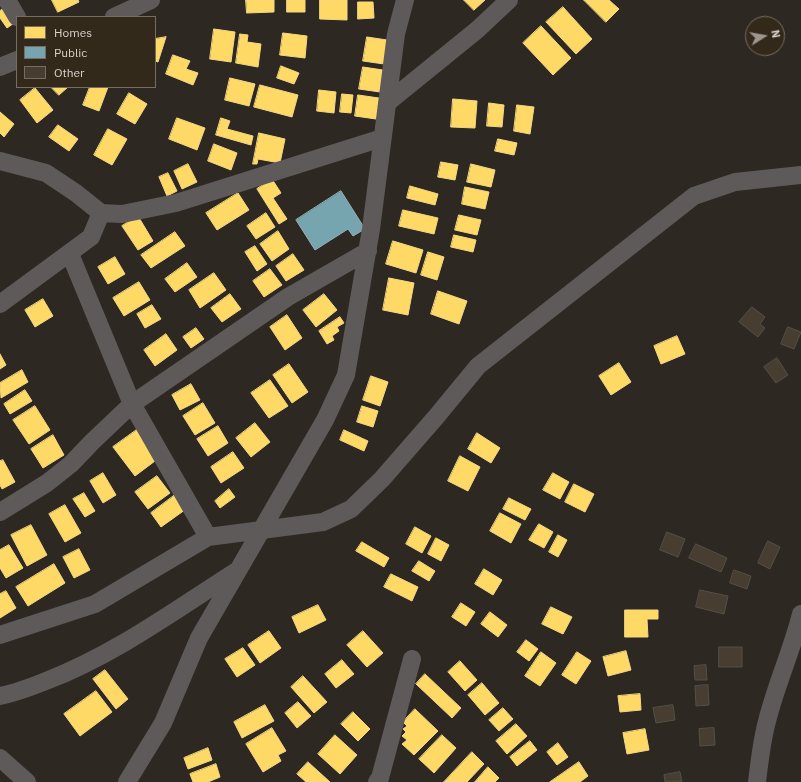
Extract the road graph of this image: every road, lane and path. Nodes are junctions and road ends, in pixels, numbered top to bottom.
1 (7, 0) edge
2 (151, 0) edge
3 (405, 0) edge
4 (510, 0) edge
5 (16, 16) edge
6 (116, 16) edge
7 (16, 60) edge
8 (0, 67) edge
9 (387, 103) junction
10 (382, 138) junction
11 (0, 161) edge
12 (801, 175) edge
13 (101, 213) junction
14 (368, 251) junction
15 (70, 254) junction
16 (0, 304) edge
17 (132, 404) junction
18 (0, 512) edge
19 (262, 528) junction
20 (208, 537) junction
21 (238, 570) junction
22 (801, 614) edge
23 (0, 635) edge
24 (412, 659) dead end
25 (0, 696) edge
26 (0, 758) edge
27 (27, 782) edge
28 (127, 782) edge
29 (377, 782) edge
30 (757, 782) edge

1 - 5 street
2 - 6 street
3 - 9 street
4 - 9 street
7 - 8 street
9 - 10 street
10 - 13 street
10 - 14 street
11 - 13 street
12 - 19 street
13 - 15 street
14 - 17 street
14 - 19 street
15 - 16 street
15 - 17 street
17 - 18 street
17 - 20 street
19 - 20 street
19 - 21 street
20 - 23 street
21 - 25 street
21 - 28 street
22 - 30 street
24 - 29 street
26 - 27 street

